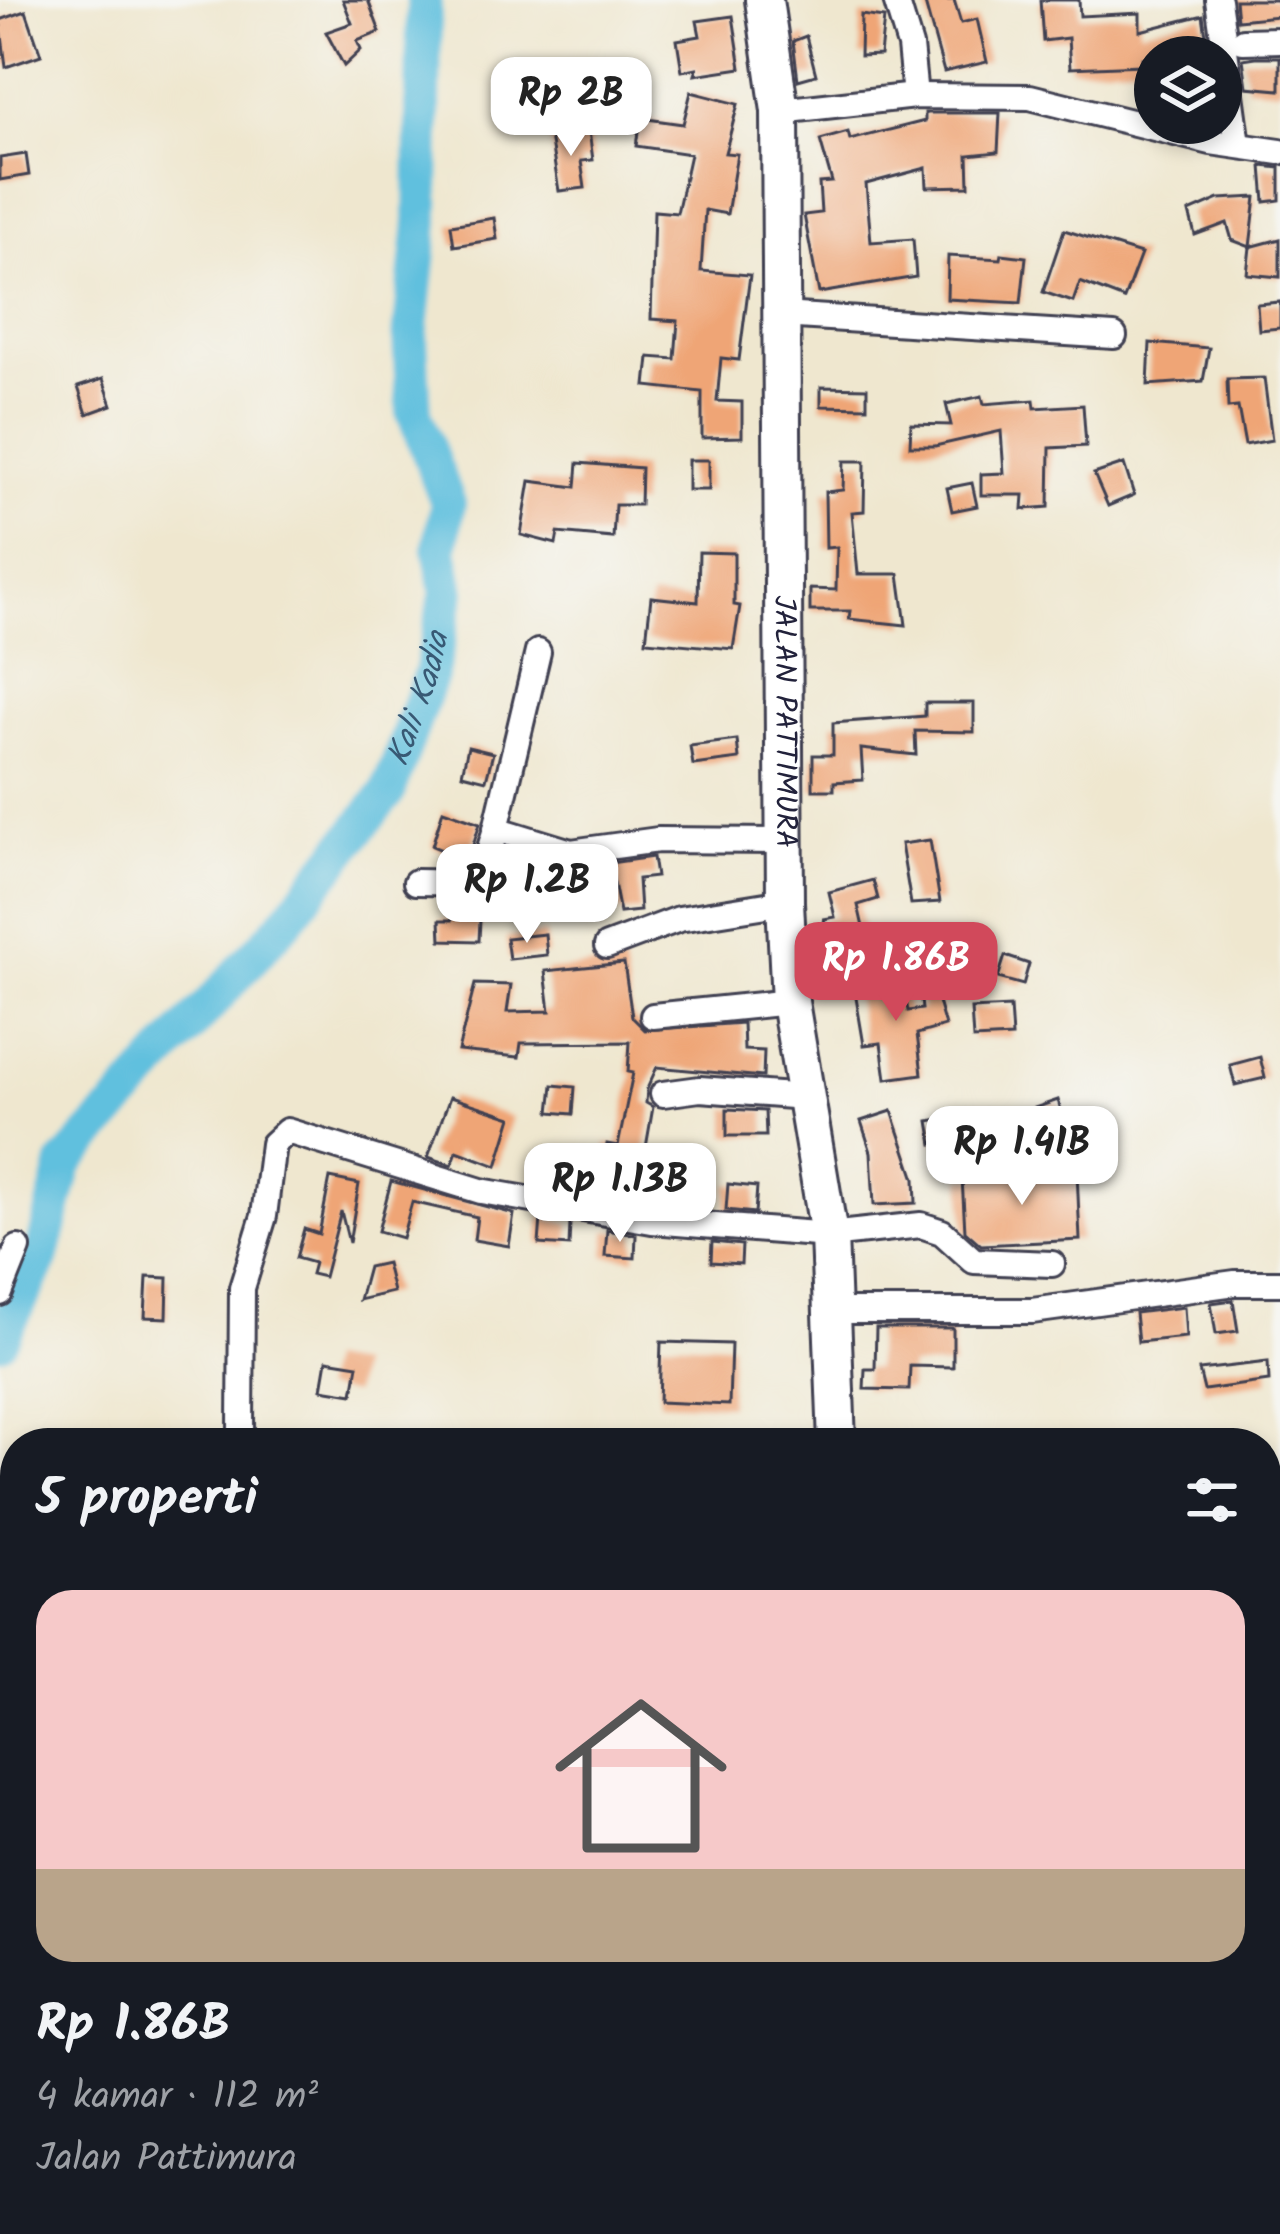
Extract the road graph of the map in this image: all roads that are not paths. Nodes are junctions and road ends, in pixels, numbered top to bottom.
1 (764, 0) edge
2 (896, 0) edge
3 (1218, 0) edge
4 (1280, 40) edge
5 (1243, 41) dead end
6 (915, 96) junction
7 (780, 110) junction
8 (1238, 146) junction
9 (1280, 152) edge
10 (782, 315) junction
11 (1114, 336) dead end
12 (538, 652) dead end
13 (496, 829) junction
14 (786, 841) junction
15 (416, 882) dead end
16 (785, 902) junction
17 (607, 946) dead end
18 (790, 1002) junction
19 (652, 1016) dead end
20 (663, 1094) dead end
21 (805, 1096) junction
22 (829, 1234) junction
23 (18, 1247) dead end
24 (1052, 1264) dead end
25 (1280, 1283) edge
26 (0, 1293) edge
27 (835, 1311) junction
28 (241, 1428) dead end
29 (837, 1428) edge

1 - 7 highway, JALAN PATTIMURA
2 - 6 street
3 - 8 street
4 - 5 street
6 - 7 street
6 - 8 street
7 - 10 highway, JALAN PATTIMURA
8 - 9 street
10 - 11 street
10 - 14 highway, JALAN PATTIMURA
12 - 13 street
13 - 14 street
13 - 15 street
14 - 16 highway, JALAN PATTIMURA
16 - 17 street
16 - 18 highway, JALAN PATTIMURA
18 - 19 street
18 - 21 highway, JALAN PATTIMURA
20 - 21 street
21 - 22 highway, JALAN PATTIMURA
22 - 24 street
22 - 27 highway, JALAN PATTIMURA
22 - 28 street
23 - 26 street
25 - 27 street
27 - 29 highway, JALAN PATTIMURA

